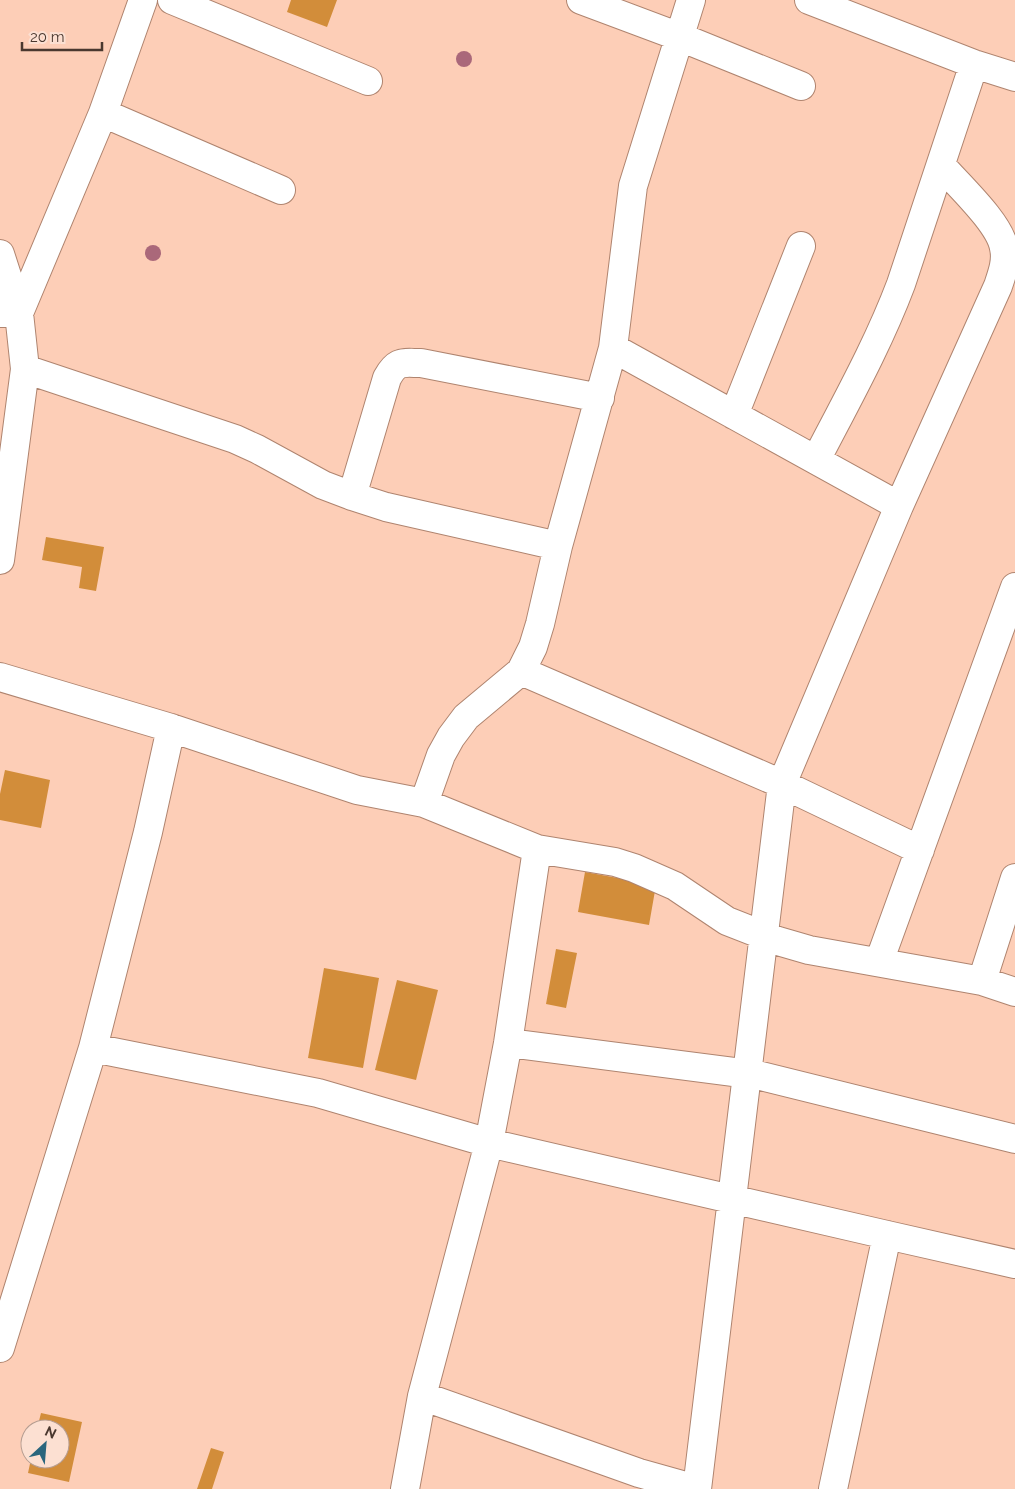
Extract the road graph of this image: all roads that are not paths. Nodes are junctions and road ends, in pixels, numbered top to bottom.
1 (143, 0) edge
2 (172, 0) edge
3 (581, 0) edge
4 (691, 0) edge
5 (809, 0) edge
6 (680, 37) junction
7 (974, 64) junction
8 (1015, 77) edge
9 (368, 81) dead end
10 (801, 86) dead end
11 (103, 113) junction
12 (940, 165) junction
13 (280, 190) dead end
14 (801, 246) dead end
15 (0, 254) edge
16 (9, 313) edge
17 (614, 348) junction
18 (26, 369) junction
19 (600, 398) junction
20 (734, 415) junction
21 (816, 460) junction
22 (352, 496) junction
23 (899, 506) junction
24 (558, 546) junction
25 (0, 560) edge
26 (1015, 587) edge
27 (521, 671) junction
28 (0, 677) edge
29 (171, 728) junction
30 (782, 784) junction
31 (424, 803) junction
32 (537, 849) junction
33 (920, 850) junction
34 (1015, 878) edge
35 (764, 936) junction
36 (879, 962) junction
37 (982, 981) junction
38 (1015, 992) edge
39 (508, 1043) junction
40 (93, 1048) junction
41 (747, 1074) junction
42 (1015, 1139) edge
43 (489, 1143) junction
44 (732, 1200) junction
45 (887, 1236) junction
46 (1015, 1264) edge
47 (0, 1348) edge
48 (422, 1396) junction
49 (405, 1489) edge
50 (696, 1489) edge
51 (833, 1489) edge

1 - 11 street
2 - 9 street
3 - 6 street
4 - 6 street
5 - 7 street
6 - 10 street
6 - 17 street
7 - 8 street
7 - 12 street
11 - 13 street
11 - 16 street
12 - 21 street
12 - 23 street
14 - 20 street
15 - 16 street
16 - 18 street
17 - 19 street
17 - 20 street
18 - 22 street
18 - 25 street
19 - 22 street
19 - 24 street
20 - 21 street
21 - 23 street
22 - 24 street
23 - 30 street
24 - 27 street
26 - 33 street
27 - 30 street
27 - 31 street
28 - 29 street
29 - 31 street
29 - 40 street
30 - 33 street
30 - 35 street
31 - 32 street
32 - 35 street
32 - 39 street
33 - 36 street
34 - 37 street
35 - 36 street
35 - 41 street
36 - 37 street
37 - 38 street
39 - 41 street
39 - 43 street
40 - 43 street
40 - 47 street
41 - 42 street
41 - 44 street
43 - 44 street
43 - 48 street
44 - 45 street
44 - 50 street
45 - 46 street
45 - 51 street
48 - 49 street
48 - 50 street

